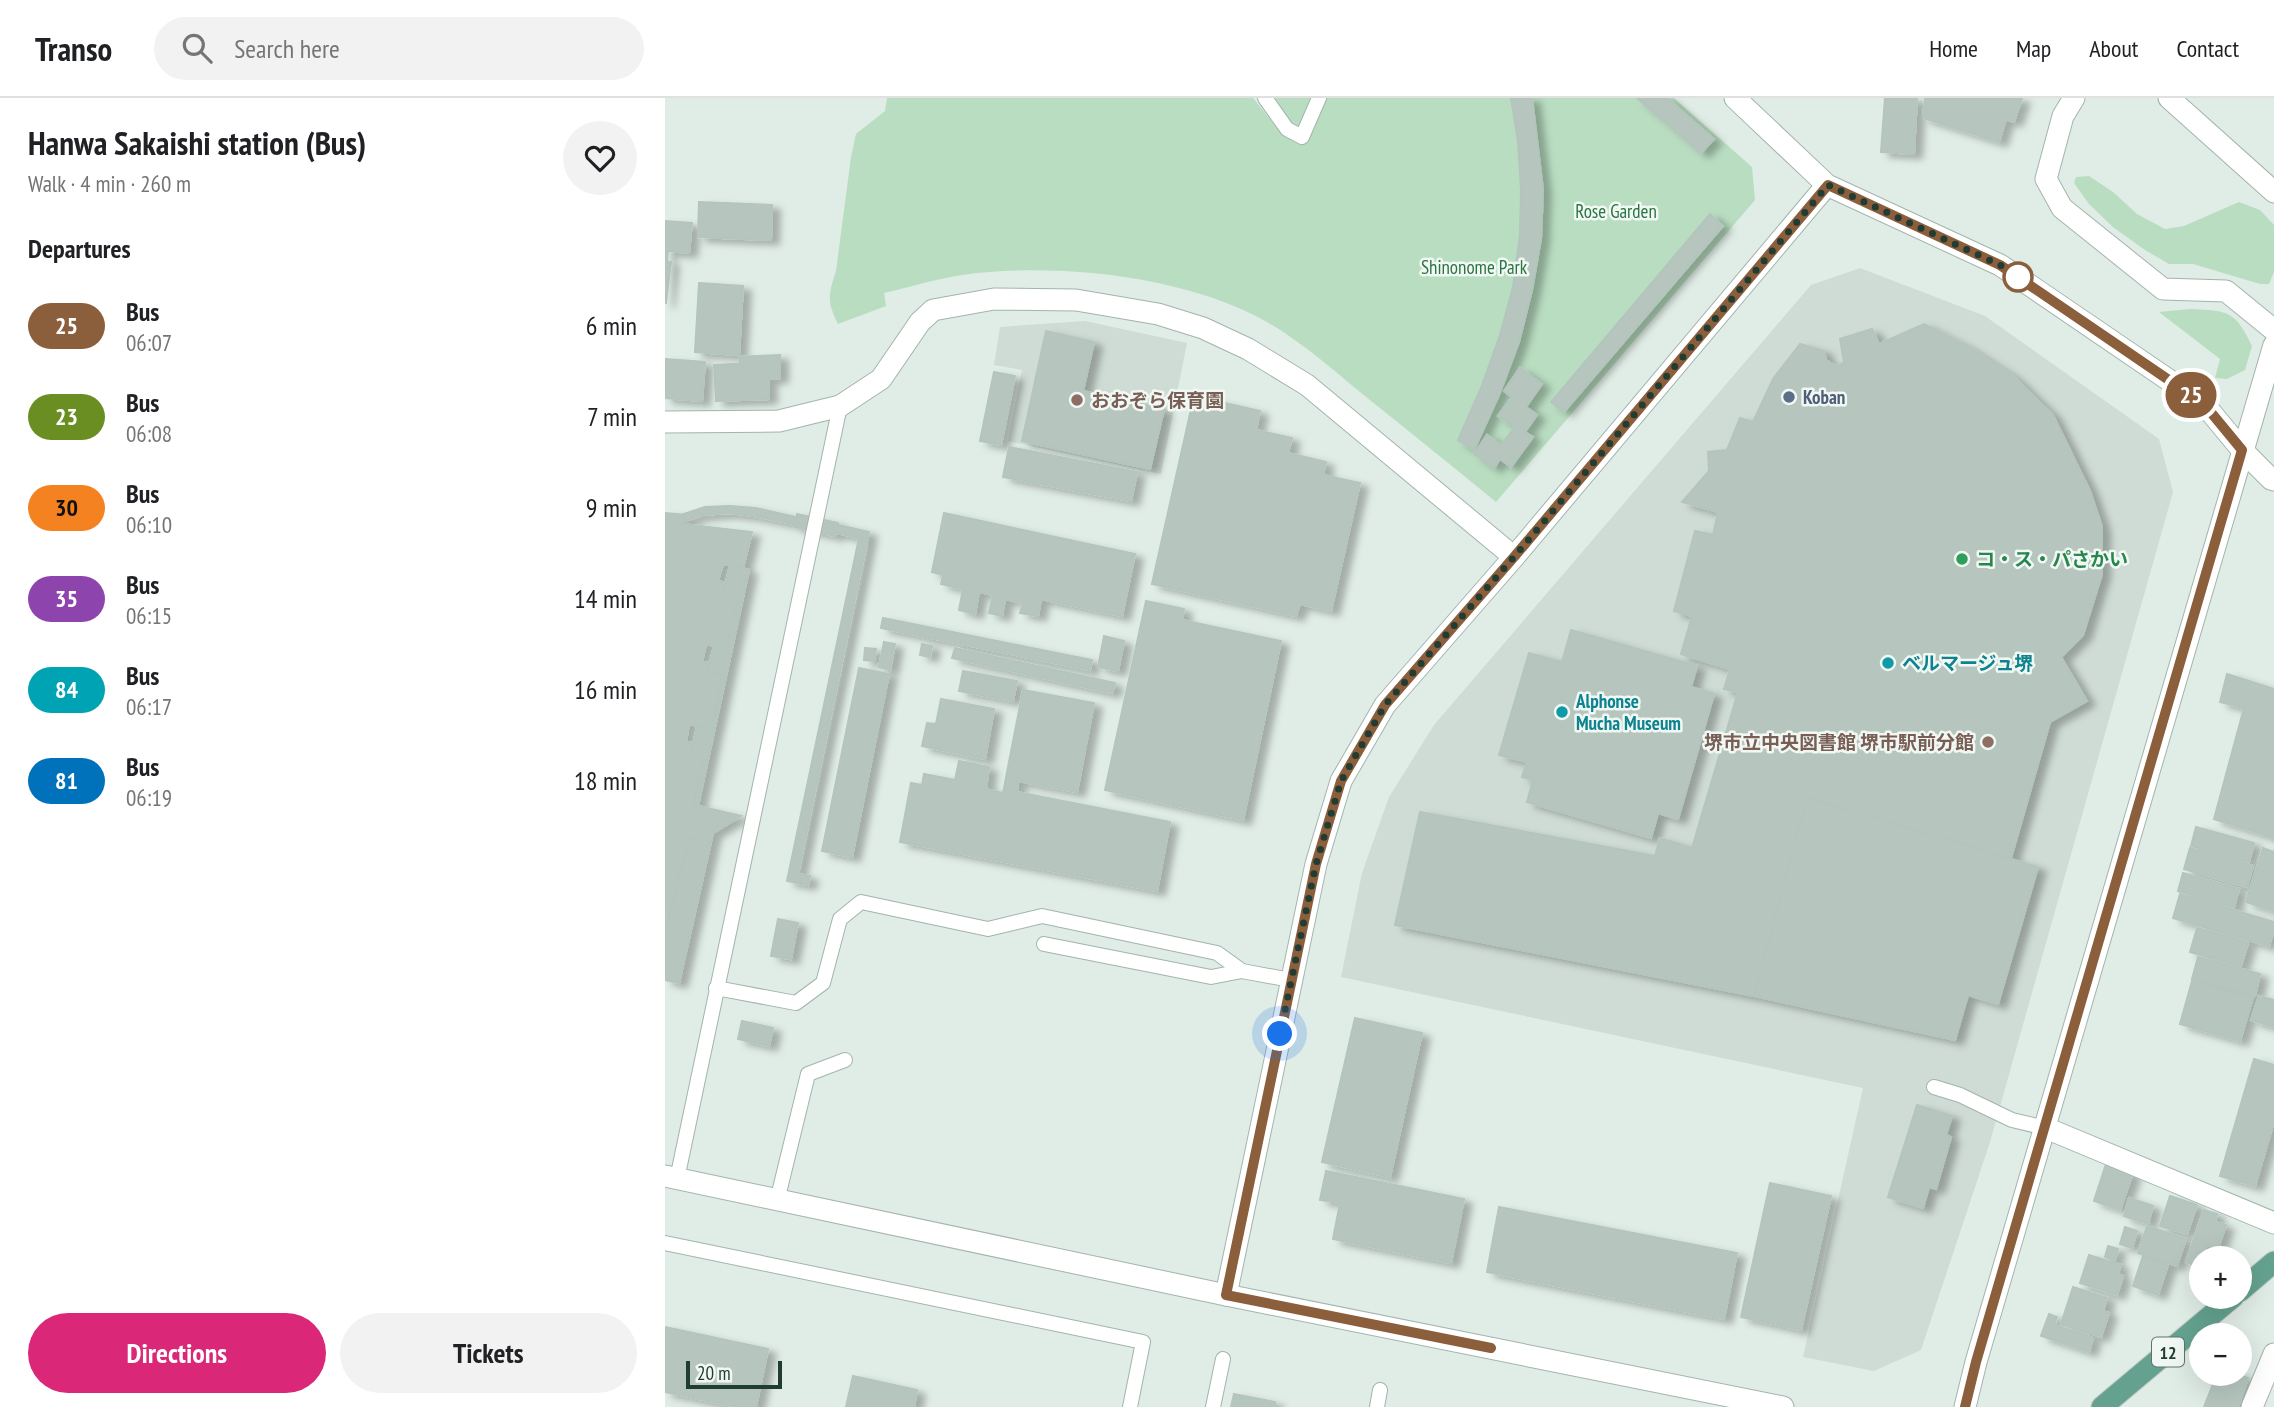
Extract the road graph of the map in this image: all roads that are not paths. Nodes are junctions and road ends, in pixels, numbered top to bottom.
1 (1265, 98) edge
2 (1319, 98) edge
3 (1735, 98) edge
4 (2074, 98) edge
5 (2169, 98) edge
6 (1828, 185) junction
7 (2274, 192) edge
8 (2274, 330) edge
9 (2274, 345) edge
10 (839, 406) junction
11 (665, 422) edge
12 (2242, 450) junction
13 (2274, 480) edge
14 (1514, 557) junction
15 (1044, 944) dead end
16 (1242, 971) junction
17 (1291, 980) junction
18 (716, 988) junction
19 (845, 1060) dead end
20 (1934, 1087) dead end
21 (2046, 1128) junction
22 (671, 1178) edge
23 (777, 1201) junction
24 (2274, 1223) edge
25 (665, 1243) edge
26 (2274, 1262) edge
27 (2252, 1281) edge
28 (1226, 1295) junction
29 (2219, 1309) edge
30 (2274, 1354) edge
31 (1223, 1359) dead end
32 (1380, 1390) dead end
33 (1129, 1407) edge
34 (1213, 1407) edge
35 (1377, 1407) edge
36 (1783, 1407) edge
37 (1965, 1407) edge
38 (2102, 1407) edge
39 (2252, 1407) edge

1 - 2 lane
3 - 6 street
4 - 8 street
5 - 7 street
6 - 12 street
6 - 14 street
9 - 12 street
10 - 11 street
10 - 14 street
10 - 18 lane
12 - 13 street
12 - 21 street
14 - 17 street
15 - 16 lane
16 - 17 lane
16 - 18 lane
17 - 28 street
18 - 22 lane
19 - 23 lane
20 - 21 lane
21 - 24 street
21 - 37 street
22 - 23 street
23 - 28 street
25 - 33 lane
26 - 27 main road
28 - 36 street
29 - 38 main road, 12
30 - 39 street
31 - 34 lane
32 - 35 lane

